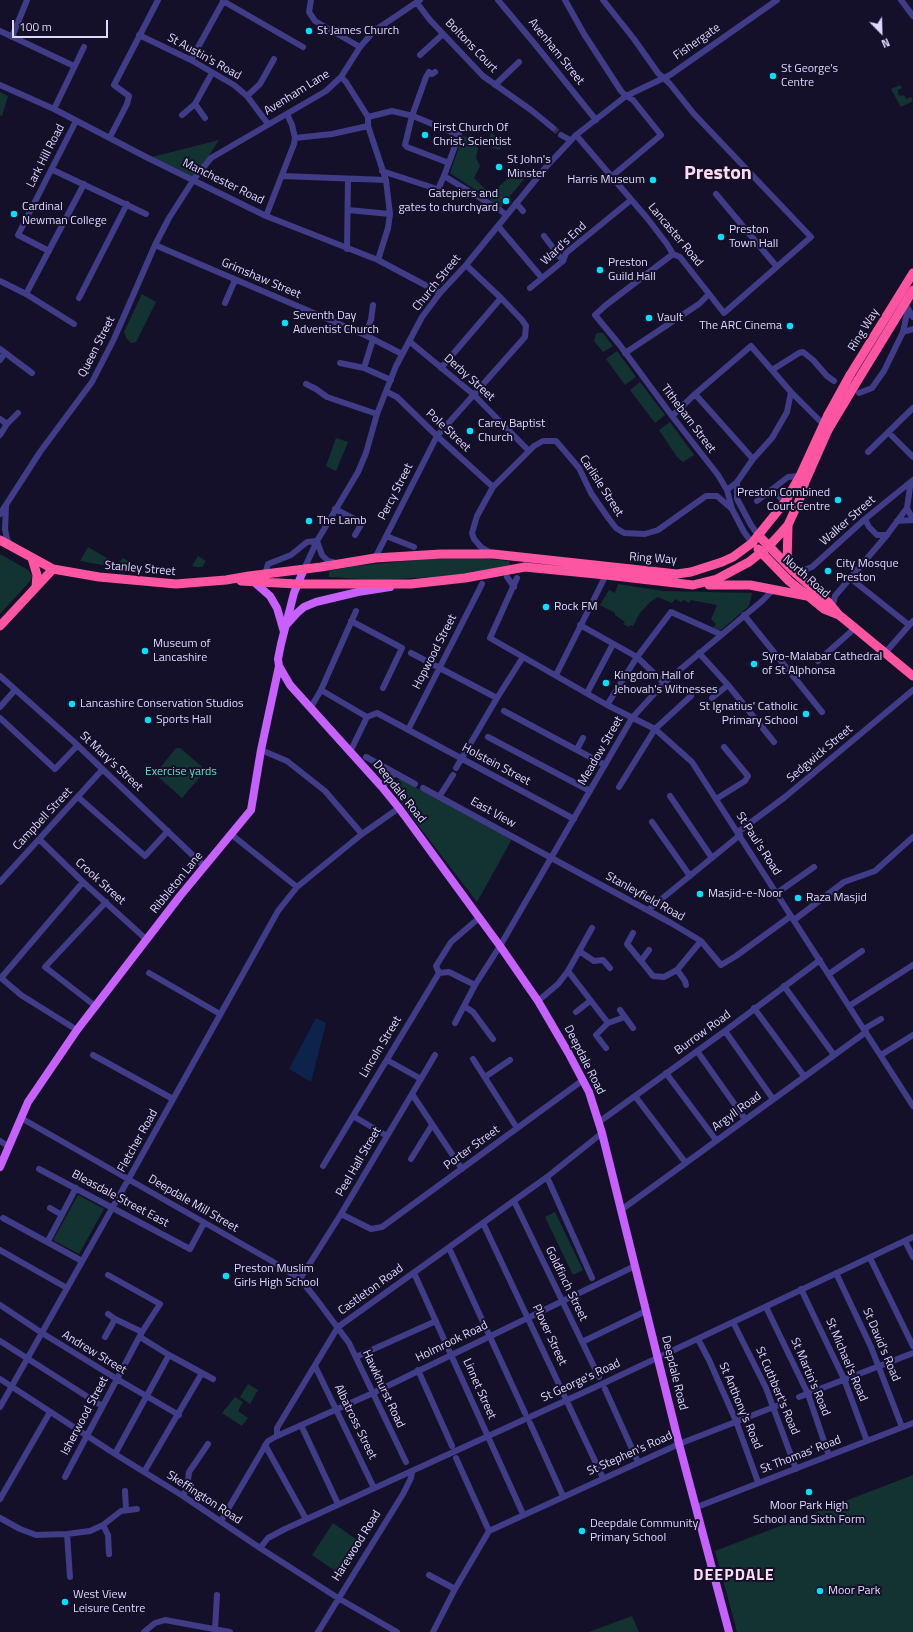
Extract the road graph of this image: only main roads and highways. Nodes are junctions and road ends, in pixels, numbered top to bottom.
1 (913, 273) edge
2 (913, 290) edge
3 (854, 378) junction
4 (825, 427) junction
5 (788, 525) junction
6 (758, 534) junction
7 (0, 540) edge
8 (752, 543) junction
9 (769, 546) junction
10 (762, 552) junction
11 (32, 558) junction
12 (790, 568) junction
13 (53, 569) junction
14 (304, 569) junction
15 (226, 580) junction
16 (254, 582) junction
17 (297, 584) junction
18 (411, 584) junction
19 (693, 585) junction
20 (36, 587) junction
21 (808, 596) junction
22 (838, 615) junction
23 (0, 626) edge
24 (285, 629) junction
25 (279, 666) junction
26 (913, 676) edge
27 (290, 685) junction
28 (273, 691) junction
29 (0, 1167) edge
30 (729, 1632) edge

1 - 3 highway, Ring Way
2 - 3 highway, Ring Way
3 - 4 highway, Ring Way, bridge
3 - 4 highway, Ring Way, bridge
4 - 5 highway, Ring Way
4 - 6 highway, Ring Way
5 - 9 highway, Ring Way
5 - 12 highway, Ring Way
6 - 8 highway, Ring Way
6 - 9 highway, North Road
7 - 11 highway, Stanley Street
8 - 10 highway, North Road
8 - 14 highway, Ring Way
9 - 10 highway, Ring Way
9 - 12 highway, North Road
10 - 19 highway, Ring Way
10 - 21 highway, North Road
11 - 13 highway, Stanley Street
11 - 20 highway
12 - 22 highway, North Road
13 - 15 highway, Stanley Street
13 - 20 highway
14 - 15 highway, Stanley Street
14 - 17 main road, Ribbleton Lane
15 - 16 highway, Stanley Street
16 - 17 highway, Stanley Street
16 - 24 main road
17 - 18 highway, Ring Way
17 - 24 main road, Ribbleton Lane
18 - 19 highway, Ring Way
18 - 24 main road
19 - 21 highway
20 - 23 highway
21 - 22 highway, North Road
22 - 26 highway, North Road
24 - 25 main road, Ribbleton Lane
25 - 27 main road, Deepdale Road
25 - 28 main road, Ribbleton Lane
27 - 28 main road
27 - 30 main road, Deepdale Road
28 - 29 main road, Ribbleton Lane

